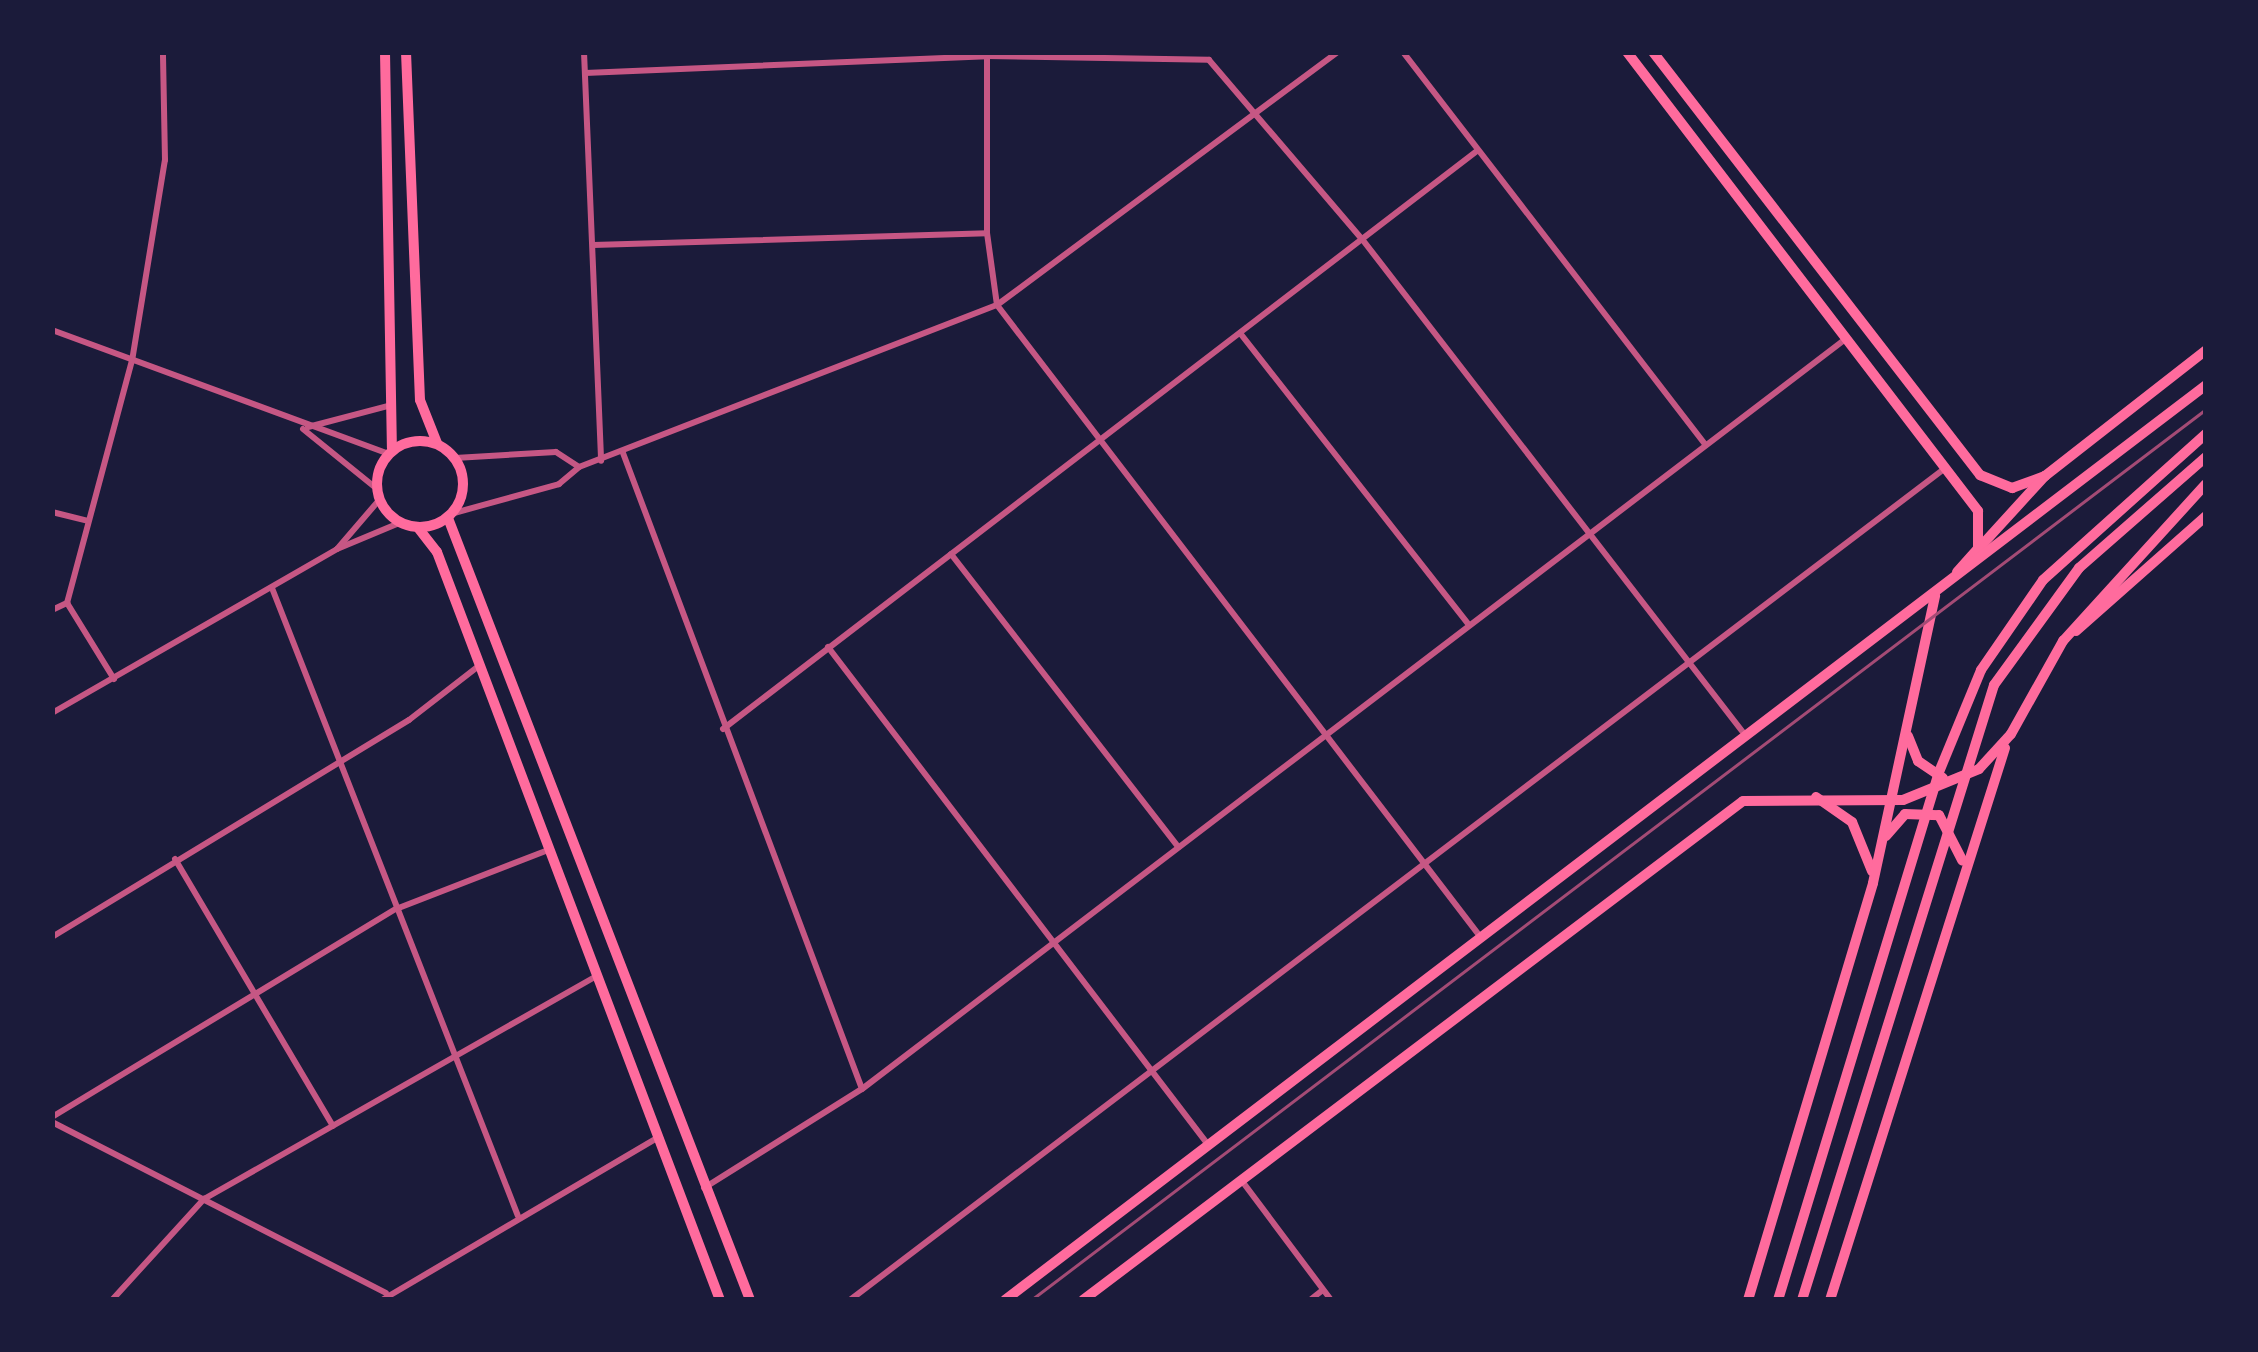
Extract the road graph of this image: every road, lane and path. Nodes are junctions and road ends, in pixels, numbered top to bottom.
1 (163, 52) edge
2 (385, 52) edge
3 (406, 52) edge
4 (584, 52) edge
5 (1338, 52) edge
6 (1403, 52) edge
7 (1627, 52) edge
8 (1653, 52) edge
9 (987, 54) edge
10 (586, 73) junction
11 (1258, 111) junction
12 (1478, 150) junction
13 (987, 233) junction
14 (1362, 240) junction
15 (592, 245) junction
16 (997, 304) junction
17 (52, 330) edge
18 (1240, 333) junction
19 (1844, 340) junction
20 (2206, 350) edge
21 (132, 361) junction
22 (2206, 385) edge
23 (391, 406) junction
24 (302, 428) junction
25 (2206, 434) edge
26 (1098, 441) junction
27 (436, 443) junction
28 (1706, 445) junction
29 (390, 450) junction
30 (623, 453) junction
31 (2206, 457) edge
32 (455, 458) junction
33 (601, 460) junction
34 (580, 467) junction
35 (1944, 469) junction
36 (2044, 476) junction
37 (2206, 484) edge
38 (378, 494) junction
39 (52, 512) edge
40 (451, 515) junction
41 (2206, 516) edge
42 (88, 521) junction
43 (402, 522) junction
44 (419, 528) junction
45 (1589, 534) junction
46 (337, 549) junction
47 (1978, 549) junction
48 (951, 554) junction
49 (272, 588) junction
50 (1936, 596) junction
51 (67, 603) junction
52 (52, 610) edge
53 (1470, 625) junction
54 (2064, 642) junction
55 (828, 647) junction
56 (1689, 660) junction
57 (481, 664) junction
58 (114, 679) junction
59 (52, 713) edge
60 (1908, 722) junction
61 (722, 728) junction
62 (1742, 731) junction
63 (2011, 734) junction
64 (1326, 735) junction
65 (336, 764) junction
66 (1964, 779) junction
67 (1811, 794) junction
68 (1890, 801) junction
69 (1881, 843) junction
70 (1178, 847) junction
71 (552, 849) junction
72 (175, 860) junction
73 (1424, 864) junction
74 (1962, 866) junction
75 (1873, 883) junction
76 (396, 909) junction
77 (1480, 935) junction
78 (52, 937) edge
79 (1057, 940) junction
80 (598, 976) junction
81 (255, 990) junction
82 (452, 1058) junction
83 (1153, 1070) junction
84 (862, 1089) junction
85 (52, 1120) edge
86 (333, 1126) junction
87 (657, 1138) junction
88 (1206, 1142) junction
89 (1241, 1180) junction
90 (703, 1188) junction
91 (204, 1199) junction
92 (518, 1216) junction
93 (1323, 1290) junction
94 (384, 1296) edge
95 (112, 1300) edge
96 (720, 1300) edge
97 (750, 1300) edge
98 (850, 1300) edge
99 (1005, 1300) edge
100 (1083, 1300) edge
101 (1310, 1300) edge
102 (1330, 1300) edge
103 (1748, 1300) edge
104 (1778, 1300) edge
105 (1802, 1300) edge
106 (1830, 1300) edge

1 - 21 street
2 - 23 main road
3 - 27 main road
4 - 10 street
5 - 11 street
6 - 12 street
7 - 19 main road
8 - 36 main road
9 - 10 street
9 - 11 street
9 - 13 street
10 - 15 street
11 - 14 street
11 - 16 street
12 - 14 street
12 - 28 street
13 - 15 street
13 - 16 street
14 - 18 street
14 - 45 street
15 - 33 street
16 - 26 street
16 - 30 street
17 - 21 street
18 - 26 street
18 - 53 street
19 - 28 street
19 - 35 main road
20 - 36 main road
21 - 24 street
21 - 42 street
22 - 50 main road
23 - 24 street
23 - 29 main road
24 - 29 street
24 - 38 street
25 - 104 main road
26 - 48 street
26 - 64 street
27 - 29 main road
27 - 32 main road
28 - 45 street
29 - 38 main road
30 - 33 street
30 - 61 street
31 - 105 main road
32 - 34 street
32 - 40 main road
33 - 34 street
34 - 40 street
35 - 47 main road
35 - 56 street
36 - 47 main road
37 - 54 main road
38 - 43 main road
38 - 46 street
39 - 42 street
40 - 44 main road
40 - 90 main road
41 - 54 main road
42 - 51 street
43 - 44 main road
43 - 46 street
44 - 57 main road
45 - 53 street
45 - 56 street
46 - 49 street
47 - 50 main road
48 - 55 street
48 - 70 street
49 - 58 street
49 - 65 street
50 - 60 main road
50 - 62 main road
51 - 52 street
51 - 58 street
53 - 64 street
54 - 63 main road
55 - 61 street
55 - 79 street
56 - 62 street
56 - 73 street
57 - 65 street
57 - 71 main road
58 - 59 street
60 - 66 main road
60 - 68 main road
61 - 84 street
62 - 77 main road
63 - 66 main road
63 - 74 main road
64 - 70 street
64 - 73 street
65 - 72 street
65 - 76 street
66 - 68 main road
67 - 68 main road
67 - 75 main road
67 - 89 main road
68 - 69 main road
69 - 74 main road
69 - 75 main road
70 - 79 street
71 - 76 street
71 - 80 main road
72 - 78 street
72 - 81 street
73 - 77 street
73 - 83 street
74 - 106 main road
75 - 103 main road
76 - 81 street
76 - 82 street
77 - 88 main road
79 - 83 street
79 - 84 street
80 - 82 street
80 - 87 main road
81 - 85 street
81 - 86 street
82 - 86 street
82 - 92 street
83 - 88 street
83 - 98 street
84 - 90 street
85 - 91 street
86 - 91 street
87 - 92 street
87 - 96 main road
88 - 99 main road
89 - 93 street
89 - 100 main road
90 - 97 main road
91 - 94 street
91 - 95 street
92 - 94 street
93 - 101 street
93 - 102 street

